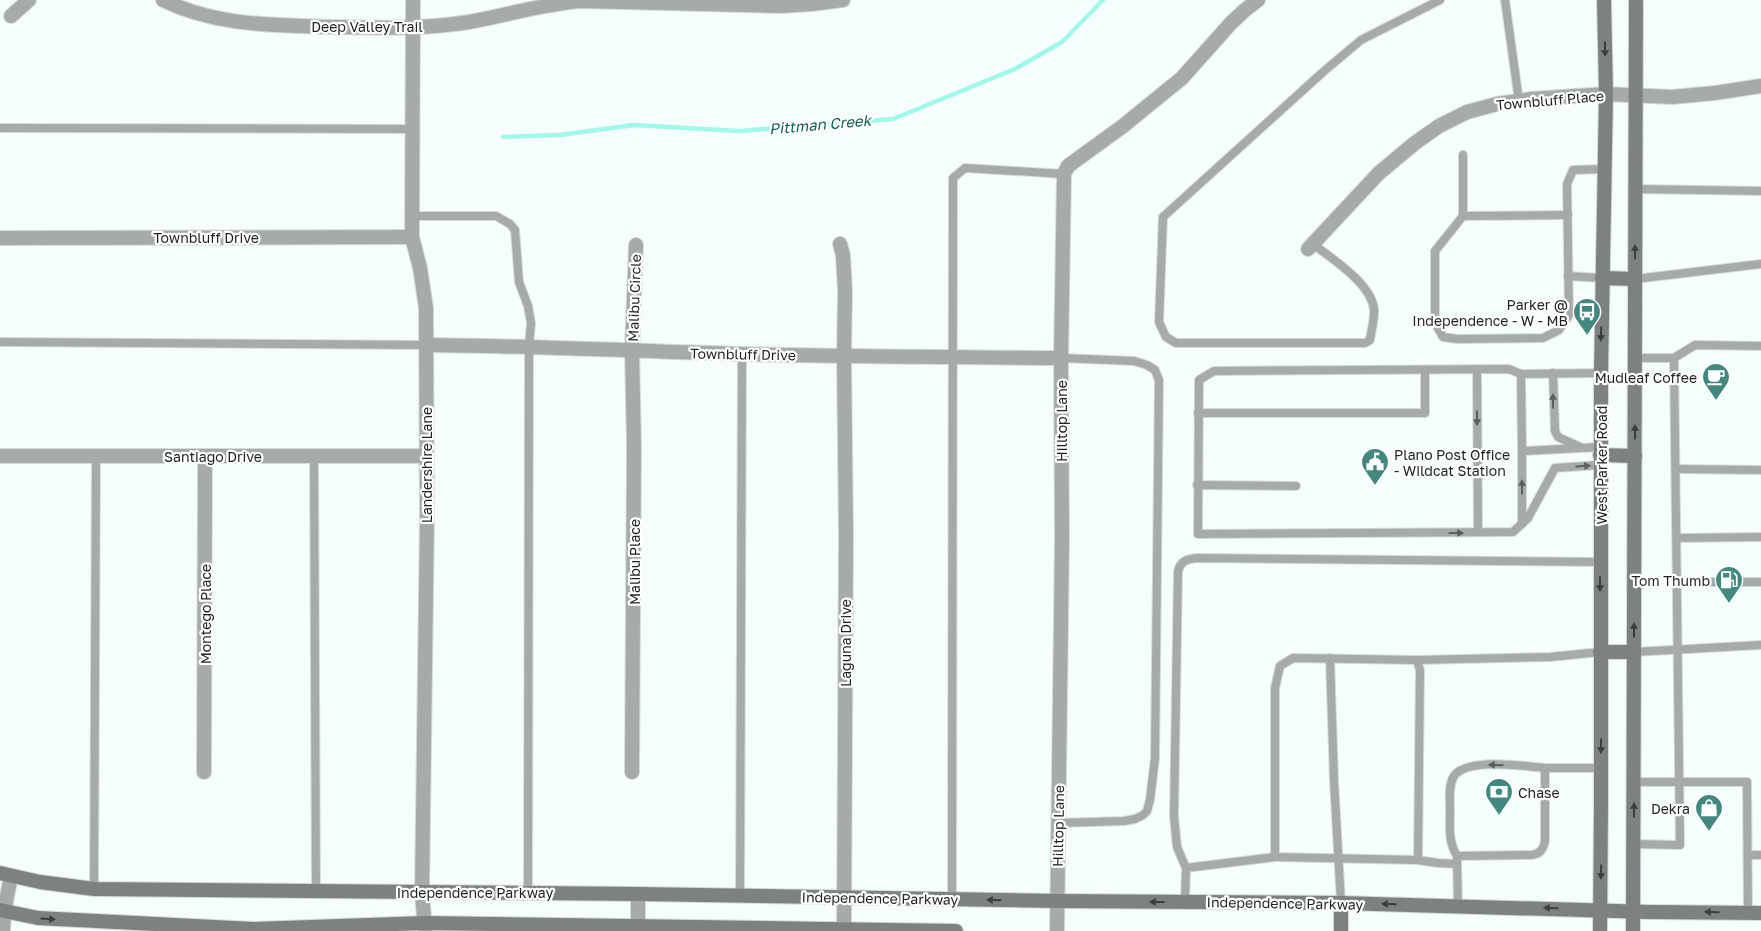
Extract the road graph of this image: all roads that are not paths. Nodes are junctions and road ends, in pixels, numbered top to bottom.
1 (29, 0) edge
2 (163, 0) edge
3 (413, 0) edge
4 (840, 0) edge
5 (1258, 0) edge
6 (1440, 0) edge
7 (1506, 0) edge
8 (1604, 0) edge
9 (1636, 0) edge
10 (628, 1) edge
11 (732, 2) edge
12 (522, 5) edge
13 (11, 16) dead end
14 (413, 28) junction
15 (1761, 86) edge
16 (1606, 94) junction
17 (1635, 96) junction
18 (1519, 101) junction
19 (0, 128) edge
20 (413, 129) junction
21 (1463, 155) dead end
22 (1604, 169) junction
23 (1064, 174) junction
24 (1635, 189) junction
25 (1761, 191) edge
26 (1568, 215) junction
27 (412, 216) junction
28 (1463, 216) junction
29 (412, 237) junction
30 (0, 238) edge
31 (840, 244) dead end
32 (636, 245) dead end
33 (1310, 246) joint
34 (1761, 264) edge
35 (1568, 276) junction
36 (1602, 278) junction
37 (1635, 279) junction
38 (0, 342) edge
39 (426, 345) junction
40 (529, 346) junction
41 (1761, 346) edge
42 (632, 351) junction
43 (742, 354) junction
44 (844, 357) junction
45 (954, 357) junction
46 (1061, 358) junction
47 (1635, 358) junction
48 (1674, 358) junction
49 (1477, 369) junction
50 (1425, 370) junction
51 (1554, 373) junction
52 (1601, 373) junction
53 (1521, 374) junction
54 (1198, 413) junction
55 (1582, 448) junction
56 (1522, 451) junction
57 (0, 456) edge
58 (96, 456) junction
59 (205, 456) junction
60 (314, 456) junction
61 (427, 456) junction
62 (1600, 456) junction
63 (1635, 456) junction
64 (1676, 469) junction
65 (1761, 470) edge
66 (1197, 485) junction
67 (1296, 486) dead end
68 (1522, 524) junction
69 (1478, 532) junction
70 (1761, 537) edge
71 (1676, 538) junction
72 (1600, 562) junction
73 (1677, 582) junction
74 (1761, 582) edge
75 (1761, 645) edge
76 (1678, 649) junction
77 (1600, 652) junction
78 (1634, 652) junction
79 (1330, 658) junction
80 (1417, 660) junction
81 (1545, 768) junction
82 (1601, 768) junction
83 (204, 772) dead end
84 (632, 772) dead end
85 (1634, 782) junction
86 (1679, 782) junction
87 (1058, 823) junction
88 (1634, 844) junction
89 (1748, 854) junction
90 (1761, 854) edge
91 (1275, 857) junction
92 (1338, 858) junction
93 (1418, 860) junction
94 (1457, 860) junction
95 (1186, 868) junction
96 (6, 874) edge
97 (94, 889) junction
98 (316, 891) junction
99 (422, 892) junction
100 (528, 893) junction
101 (638, 894) junction
102 (740, 895) junction
103 (844, 897) junction
104 (952, 899) junction
105 (1056, 901) junction
106 (1185, 902) junction
107 (1341, 903) junction
108 (1458, 906) junction
109 (1600, 910) junction
110 (2, 911) edge
111 (1634, 911) junction
112 (1754, 913) edge
113 (425, 927) edge
114 (532, 928) edge
115 (638, 928) edge
116 (741, 929) edge
117 (844, 929) junction
118 (3, 931) edge
119 (950, 931) edge
120 (956, 931) edge
121 (1057, 931) edge
122 (1341, 931) edge
123 (1600, 931) edge
124 (1633, 931) edge

1 - 13 street
2 - 14 street, Deep Valley Trail
3 - 14 street, Landershire Lane
4 - 11 street, Deep Valley Trail
5 - 23 street
6 - 33 lane
7 - 18 lane
8 -> 16 main road, West Parker Road
9 - 17 main road
10 - 11 street, Deep Valley Trail
10 - 12 street, Deep Valley Trail
12 - 14 street, Deep Valley Trail
14 - 20 street, Landershire Lane
15 - 17 street
16 - 17 street, Townbluff Place
16 - 18 street, Townbluff Place
16 - 22 main road, West Parker Road
17 - 24 main road
18 - 33 street, Townbluff Place
19 - 20 lane
20 - 27 street, Landershire Lane
21 - 28 lane
22 - 26 lane
22 - 36 main road, West Parker Road
23 - 45 lane
23 - 46 street, Hilltop Lane
24 - 25 lane
37 -> 24 main road
26 - 28 lane
26 - 35 lane
27 - 29 street, Landershire Lane
27 - 40 lane
28 - 35 lane
29 - 30 street, Townbluff Drive
29 - 39 street, Landershire Lane
31 - 44 street, Laguna Drive
32 - 42 street, Malibu Circle
34 - 37 lane
35 - 36 lane
36 - 37 main road
36 -> 52 main road, West Parker Road
37 - 47 main road
38 - 39 lane
39 - 40 street, Townbluff Drive
39 - 61 street, Landershire Lane
40 - 42 street, Townbluff Drive
40 - 100 lane
41 - 48 lane
42 - 43 street, Townbluff Drive
42 - 84 street, Malibu Place
43 - 44 street, Townbluff Drive
43 - 102 lane
44 - 45 street, Townbluff Drive
44 - 103 street, Laguna Drive
45 - 46 street, Townbluff Drive
45 - 104 lane
46 - 87 street, Hilltop Lane
46 - 87 lane
47 - 48 lane
63 -> 47 main road
48 - 64 lane
49 - 50 lane
49 - 53 lane
49 -> 69 lane
50 - 54 lane
50 - 54 lane
51 - 52 lane
51 - 53 lane
55 -> 51 lane
52 - 62 main road, West Parker Road
53 - 56 lane
54 - 66 lane
55 - 56 lane
55 - 62 lane
68 -> 56 lane
57 - 58 street, Santiago Drive
58 - 59 street, Santiago Drive
58 - 97 lane
59 - 60 street, Santiago Drive
59 - 83 street, Montego Place
60 - 61 street, Santiago Drive
60 - 98 lane
61 - 99 street, Landershire Lane
62 - 63 main road
68 -> 62 lane
62 - 72 main road, West Parker Road
78 -> 63 main road
64 - 65 lane
64 - 71 lane
66 - 67 lane
66 -> 69 lane
68 - 69 lane
70 - 71 lane
71 - 73 lane
72 -> 77 main road, West Parker Road
72 - 95 lane
73 - 74 lane
73 - 76 lane
75 - 76 lane
76 - 78 lane
76 - 86 lane
77 - 78 main road
77 - 80 lane
77 -> 82 main road, West Parker Road
78 - 85 main road
79 - 80 lane
79 - 91 lane
79 - 92 lane
80 - 93 lane
81 - 82 lane
81 - 94 lane
81 -> 94 lane
82 -> 109 main road, West Parker Road
85 - 86 lane
88 -> 85 main road
86 - 88 lane
86 - 89 lane
87 - 105 street, Hilltop Lane
88 - 111 main road
89 - 90 lane
89 - 112 lane
91 - 92 lane
91 - 95 lane
92 - 93 lane
92 - 107 lane
93 - 94 lane
94 - 108 lane
95 - 106 lane
96 - 97 main road, Independence Parkway
96 - 110 street
97 - 98 main road, Independence Parkway
98 - 99 main road, Independence Parkway
99 - 100 main road, Independence Parkway
99 - 113 street, Landershire Lane
100 - 101 main road, Independence Parkway
101 - 102 main road, Independence Parkway
101 - 115 street
102 - 103 main road, Independence Parkway
103 - 104 main road, Independence Parkway
103 - 117 street, Laguna Drive
105 -> 104 main road, Independence Parkway
106 -> 105 main road, Independence Parkway
105 - 121 street, Hilltop Lane
106 - 107 main road, Independence Parkway
108 -> 107 main road, Independence Parkway
107 - 122 main road
109 -> 108 main road, Independence Parkway
109 - 111 main road, Independence Parkway
109 - 123 main road, West Parker Road
110 -> 113 main road
110 - 118 street
112 -> 111 main road, Independence Parkway
111 - 124 main road
113 - 114 main road
114 - 115 main road
115 - 116 main road
116 - 117 main road
117 - 119 main road
119 - 120 main road

